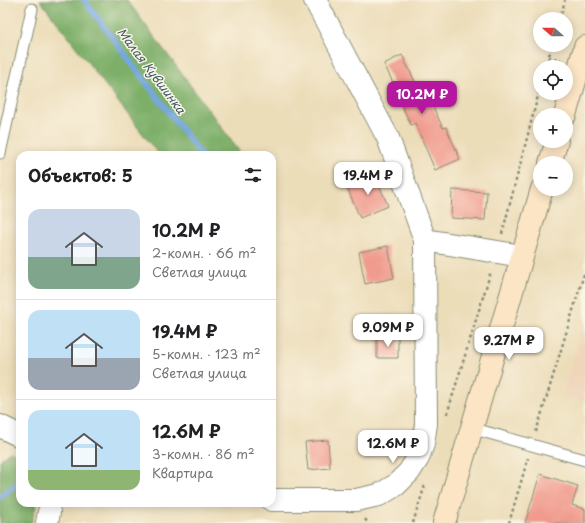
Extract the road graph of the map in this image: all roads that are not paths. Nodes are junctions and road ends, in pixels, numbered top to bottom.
1 (315, 0) edge
2 (32, 9) dead end
3 (585, 50) edge
4 (567, 108) edge
5 (0, 153) edge
6 (540, 196) edge
7 (425, 240) junction
8 (522, 256) junction
9 (0, 426) edge
10 (471, 428) junction
11 (16, 434) edge
12 (585, 460) edge
13 (276, 500) edge
14 (444, 523) edge

1 - 7 street
2 - 5 lane
3 - 4 main road
6 - 8 main road
7 - 8 street
7 - 13 street
8 - 10 main road
9 - 11 street
10 - 12 lane
10 - 14 main road

